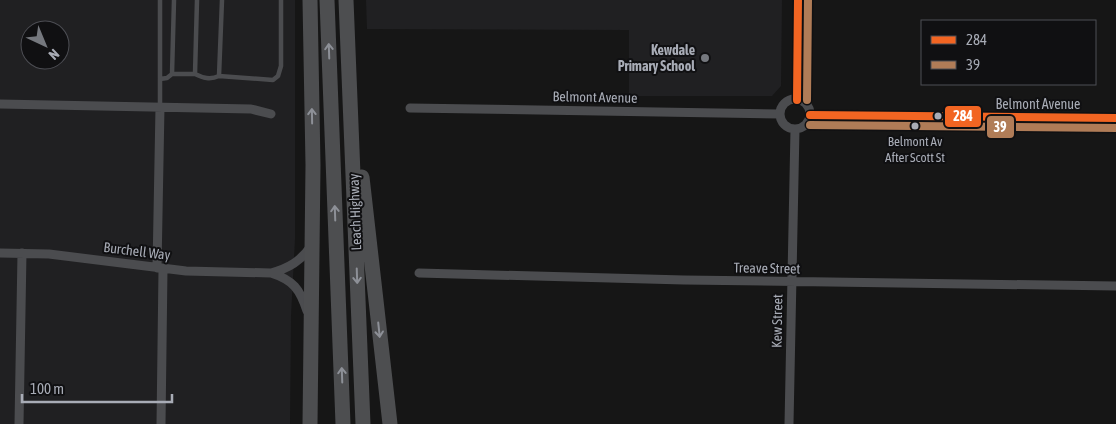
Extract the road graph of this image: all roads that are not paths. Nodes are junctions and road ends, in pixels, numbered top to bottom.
1 (160, 0) edge
2 (174, 0) edge
3 (197, 0) edge
4 (222, 0) edge
5 (282, 0) edge
6 (310, 0) edge
7 (327, 0) edge
8 (346, 0) edge
9 (798, 0) edge
10 (349, 55) junction
11 (172, 74) junction
12 (195, 74) junction
13 (219, 76) junction
14 (160, 79) junction
15 (797, 100) junction
16 (0, 104) edge
17 (160, 107) junction
18 (410, 108) dead end
19 (271, 114) dead end
20 (780, 114) junction
21 (810, 114) junction
22 (1116, 118) edge
23 (795, 130) junction
24 (312, 244) junction
25 (0, 253) edge
26 (22, 253) junction
27 (160, 268) junction
28 (271, 273) junction
29 (419, 273) dead end
30 (792, 282) junction
31 (1116, 286) edge
32 (311, 323) junction
33 (18, 424) edge
34 (161, 424) edge
35 (310, 424) edge
36 (343, 424) edge
37 (364, 424) edge
38 (390, 424) edge
39 (788, 424) edge

1 - 14 lane
2 - 11 lane
3 - 12 lane
4 - 13 lane
5 - 13 lane
24 -> 6 highway
36 -> 7 highway, Leach Highway
8 - 10 highway, Leach Highway
9 - 15 street
10 -> 37 highway, Leach Highway
10 -> 38 highway
11 - 12 lane
11 - 14 lane
12 - 13 lane
14 - 17 lane
15 - 20 street
15 - 21 street
16 - 17 street
17 - 19 street
17 - 27 street
18 - 20 street, Belmont Avenue
20 - 23 street
21 - 22 street, Belmont Avenue
21 - 23 street
23 - 30 street, Kew Street
24 - 28 street, Burchell Way
24 - 32 highway
25 - 26 street, Burchell Way
26 - 27 street, Burchell Way
26 - 33 street
27 - 28 street, Burchell Way
27 - 34 street
28 - 32 street, Burchell Way
29 - 30 street, Treave Street
30 - 31 street, Treave Street
30 - 39 street, Kew Street
32 - 35 highway

